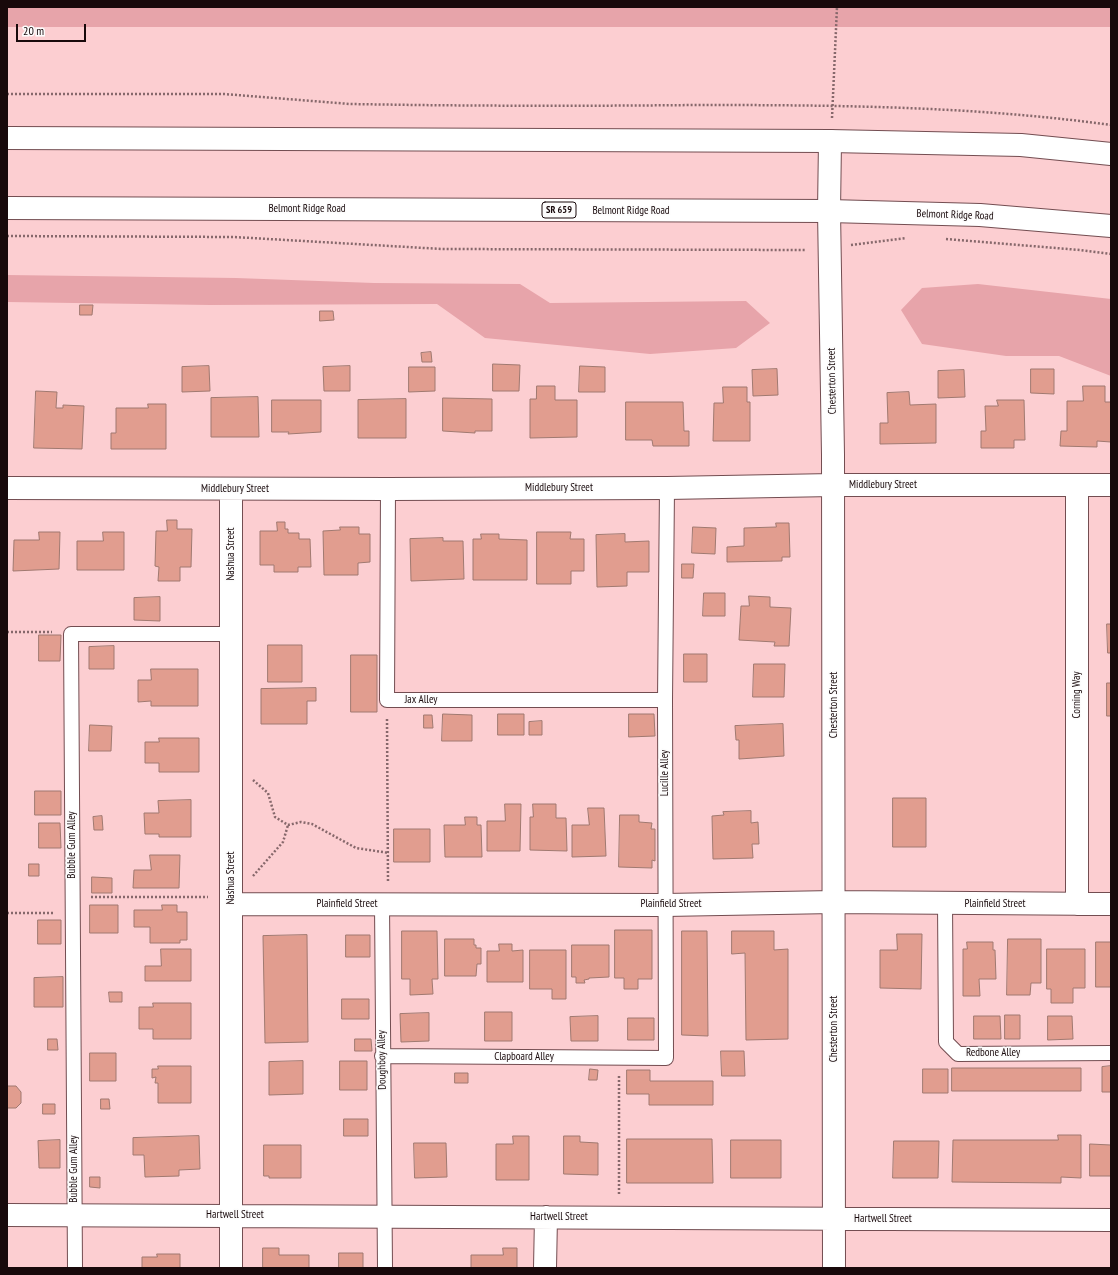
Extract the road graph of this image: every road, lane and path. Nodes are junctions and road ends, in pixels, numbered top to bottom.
1 (837, 7) edge
2 (7, 94) edge
3 (834, 105) junction
4 (1111, 125) edge
5 (7, 138) edge
6 (830, 141) junction
7 (1111, 154) edge
8 (7, 208) edge
9 (829, 211) junction
10 (1111, 226) edge
11 (7, 236) edge
12 (913, 236) dead end
13 (944, 239) dead end
14 (831, 247) junction
15 (1111, 254) edge
16 (833, 485) junction
17 (1077, 486) junction
18 (1111, 486) edge
19 (7, 488) edge
20 (667, 488) junction
21 (230, 489) junction
22 (388, 489) junction
23 (7, 632) edge
24 (71, 634) junction
25 (231, 634) junction
26 (387, 700) junction
27 (665, 700) junction
28 (231, 772) junction
29 (288, 825) junction
30 (388, 853) junction
31 (73, 897) junction
32 (231, 900) junction
33 (834, 902) junction
34 (945, 903) junction
35 (385, 904) junction
36 (665, 904) junction
37 (1077, 904) junction
38 (1111, 904) edge
39 (7, 913) edge
40 (73, 913) junction
41 (1111, 1052) edge
42 (382, 1056) junction
43 (619, 1058) junction
44 (666, 1058) joint
45 (7, 1215) edge
46 (231, 1215) junction
47 (74, 1216) junction
48 (385, 1216) junction
49 (546, 1217) junction
50 (619, 1218) junction
51 (834, 1218) junction
52 (1111, 1220) edge
53 (75, 1268) edge
54 (231, 1268) edge
55 (385, 1268) edge
56 (545, 1268) edge
57 (834, 1268) edge

1 - 3 path
2 - 3 path
3 - 4 path
3 - 6 path
5 - 6 street
6 - 7 street
6 - 9 street, Chesterton Street
8 - 9 street, Belmont Ridge Road / SR 659
9 - 10 street, Belmont Ridge Road / SR 659
9 - 14 street, Chesterton Street
11 - 14 path
12 - 14 path
13 - 15 path
14 - 16 street, Chesterton Street
16 - 17 street, Middlebury Street
16 - 20 street, Middlebury Street
16 - 33 street, Chesterton Street
17 - 18 street, Middlebury Street
17 - 37 street, Corning Way
19 - 21 street, Middlebury Street
20 - 22 street, Middlebury Street
20 - 27 lane, Lucille Alley
21 - 22 street, Middlebury Street
21 - 25 street, Nashua Street
22 - 26 lane
23 - 24 path
24 - 25 lane
24 - 31 lane, Bubble Gum Alley
25 - 28 street, Nashua Street
26 - 27 lane, Jax Alley
26 - 30 path
27 - 36 lane, Lucille Alley
28 - 29 path
28 - 32 street, Nashua Street
29 - 30 path
29 - 32 path
30 - 35 path
31 - 32 path
31 - 40 lane, Bubble Gum Alley
32 - 35 street, Plainfield Street
32 - 46 street, Nashua Street
33 - 34 street, Plainfield Street
33 - 36 street, Plainfield Street
33 - 51 street, Chesterton Street
34 - 37 street, Plainfield Street
34 - 41 lane, Redbone Alley
35 - 36 street, Plainfield Street
35 - 42 lane, Doughboy Alley
36 - 44 lane, Lucille Alley
37 - 38 street, Plainfield Street
39 - 40 path
40 - 47 lane, Bubble Gum Alley
42 - 43 lane, Clapboard Alley
42 - 48 lane, Doughboy Alley
43 - 44 lane, Clapboard Alley
43 - 50 path
45 - 47 street, Hartwell Street
46 - 47 street, Hartwell Street
46 - 48 street, Hartwell Street
46 - 54 street, Nashua Street
47 - 53 lane, Bubble Gum Alley
48 - 49 street, Hartwell Street
48 - 55 lane, Doughboy Alley
49 - 50 street, Hartwell Street
49 - 56 street
50 - 51 street, Hartwell Street
51 - 52 street, Hartwell Street
51 - 57 street, Chesterton Street

